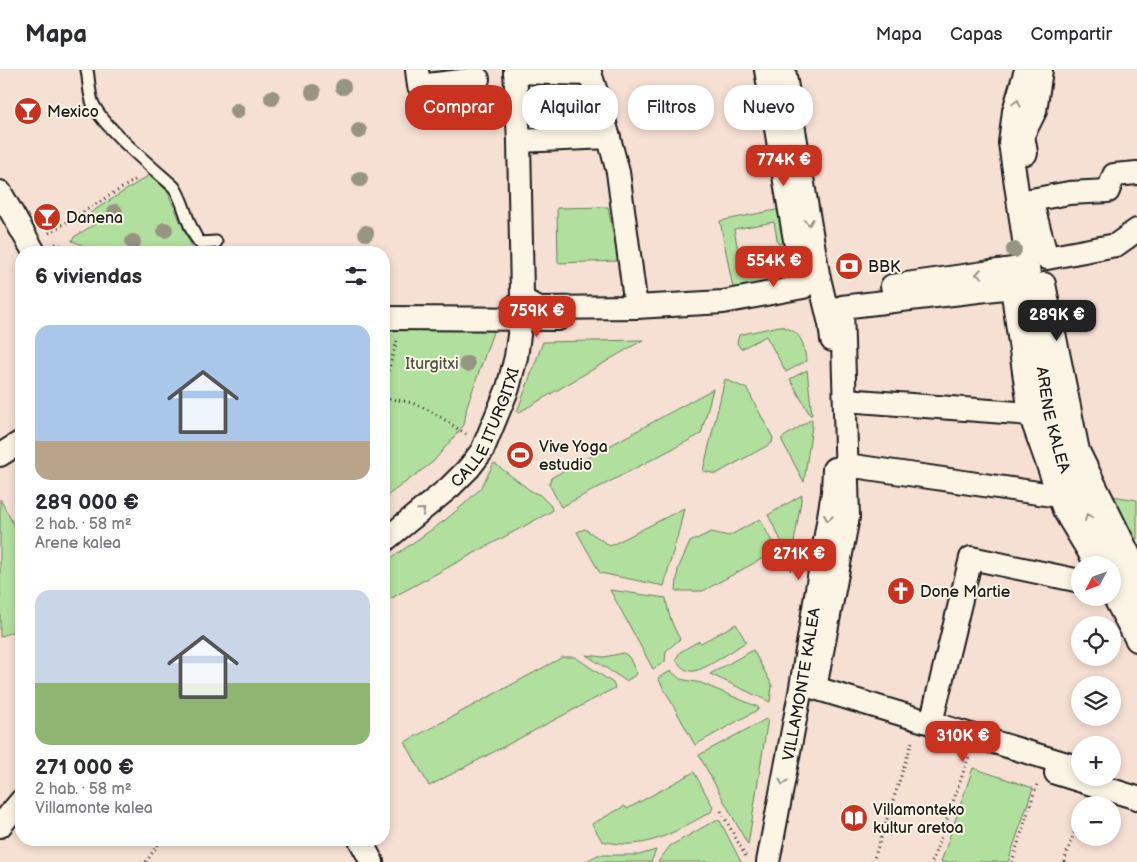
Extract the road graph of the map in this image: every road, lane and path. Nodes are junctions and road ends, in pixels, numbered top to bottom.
1 (87, 70) edge
2 (417, 70) edge
3 (766, 70) edge
4 (784, 70) edge
5 (1026, 70) edge
6 (1041, 70) edge
7 (511, 71) edge
8 (590, 72) edge
9 (478, 79) dead end
10 (609, 137) junction
11 (519, 141) junction
12 (1137, 173) edge
13 (135, 180) dead end
14 (0, 192) edge
15 (1031, 200) junction
16 (1137, 230) edge
17 (49, 233) dead end
18 (216, 242) dead end
19 (54, 244) dead end
20 (31, 246) edge
21 (62, 246) edge
22 (1027, 267) junction
23 (823, 296) junction
24 (636, 307) junction
25 (394, 318) edge
26 (521, 320) junction
27 (390, 345) edge
28 (390, 399) edge
29 (845, 400) junction
30 (1030, 414) junction
31 (15, 446) edge
32 (484, 446) junction
33 (0, 455) edge
34 (847, 465) junction
35 (1059, 496) junction
36 (390, 536) edge
37 (1091, 556) edge
38 (790, 569) dead end
39 (798, 571) dead end
40 (1137, 571) edge
41 (1071, 580) edge
42 (1119, 606) edge
43 (1137, 606) edge
44 (1137, 640) edge
45 (800, 693) junction
46 (924, 726) junction
47 (972, 746) junction
48 (1071, 766) edge
49 (1042, 768) junction
50 (1121, 781) edge
51 (1137, 785) edge
52 (1137, 798) edge
53 (15, 808) edge
54 (721, 811) dead end
55 (0, 826) edge
56 (1071, 841) edge
57 (158, 846) edge
58 (363, 846) edge
59 (759, 860) edge
60 (146, 862) edge
61 (372, 862) edge
62 (873, 862) edge
63 (932, 862) edge
64 (1012, 862) edge
65 (1064, 862) edge

1 - 18 lane
2 - 9 street
3 - 24 street
4 -> 23 street, VILLAMONTE KALEA
22 -> 5 street, ARENE KALEA
6 - 15 street
7 - 8 street
7 - 11 street
7 - 26 street, CALLE ITURGITXI
8 - 10 street
10 - 11 street
10 - 24 street
11 - 24 street
12 - 15 street
13 - 17 path
14 - 20 street
15 - 16 street
15 - 40 street
19 - 21 path
22 -> 23 street
43 -> 22 street, ARENE KALEA
23 - 26 street
23 -> 45 street, VILLAMONTE KALEA
25 - 26 street
25 - 27 path
26 - 32 street, CALLE ITURGITXI
28 - 32 path
29 - 30 street
29 - 30 street
29 - 34 street
30 - 35 street
31 - 33 street
36 -> 32 street, CALLE ITURGITXI
34 - 35 street
34 - 46 street
35 - 37 street
38 - 39 path
41 - 46 street
42 - 44 street
45 - 46 street
45 -> 59 street, VILLAMONTE KALEA
46 - 47 street
46 - 48 street
46 - 62 path
47 - 49 street
47 - 63 path
49 - 52 street
49 - 64 path
50 - 51 street
53 - 55 street
54 - 59 path
56 - 65 path
57 - 60 path
58 - 61 street

